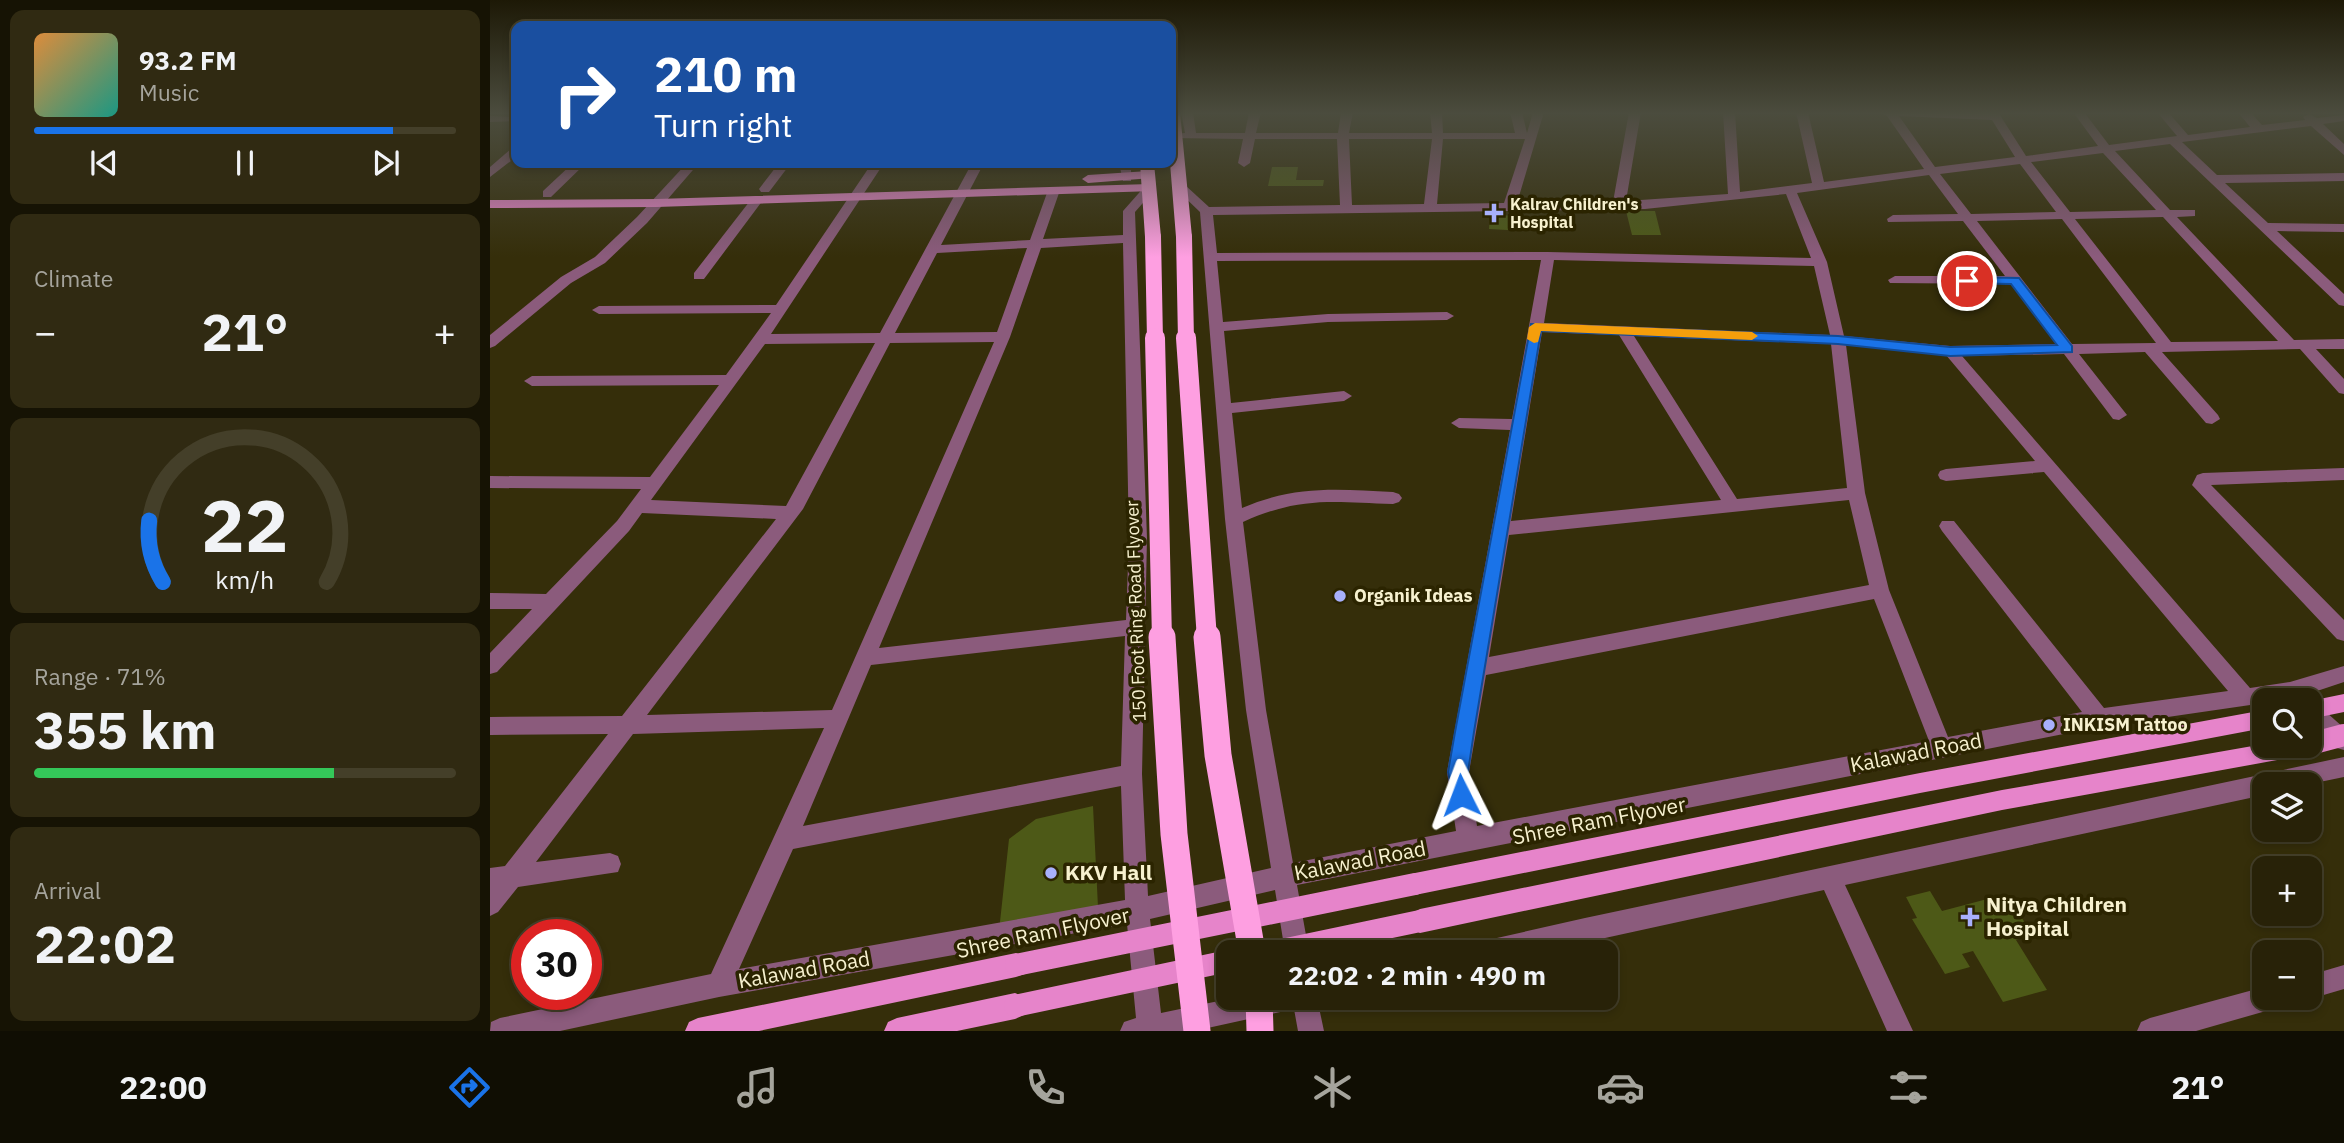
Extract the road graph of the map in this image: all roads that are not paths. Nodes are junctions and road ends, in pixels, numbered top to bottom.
1 (505, 160) edge
2 (1182, 160) edge
3 (1344, 160) edge
4 (1435, 160) edge
5 (1521, 160) edge
6 (1627, 160) edge
7 (1732, 160) edge
8 (1813, 160) edge
9 (1924, 160) edge
10 (2030, 160) edge
11 (2117, 160) edge
12 (2197, 160) edge
13 (2024, 161) junction
14 (575, 168) edge
15 (687, 168) edge
16 (781, 168) edge
17 (875, 168) edge
18 (976, 168) edge
19 (1126, 168) edge
20 (490, 173) edge
21 (1933, 173) junction
22 (1148, 175) edge
23 (2344, 177) edge
24 (1127, 178) junction
25 (2214, 179) junction
26 (1819, 187) junction
27 (1181, 188) junction
28 (965, 190) junction
29 (666, 191) junction
30 (860, 191) junction
31 (1791, 192) junction
32 (1053, 193) junction
33 (547, 194) junction
34 (761, 194) junction
35 (490, 196) edge
36 (1734, 197) junction
37 (656, 203) junction
38 (490, 204) edge
39 (1619, 205) junction
40 (1509, 207) junction
41 (1430, 208) junction
42 (1346, 209) junction
43 (1206, 211) junction
44 (2190, 213) dead end
45 (2168, 214) junction
46 (2067, 217) junction
47 (1967, 218) junction
48 (1893, 219) dead end
49 (2265, 227) junction
50 (2344, 228) edge
51 (1130, 239) junction
52 (1036, 246) junction
53 (934, 248) junction
54 (1548, 256) junction
55 (1211, 257) junction
56 (1820, 262) junction
57 (699, 276) dead end
58 (1895, 280) dead end
59 (2015, 280) junction
60 (2327, 286) junction
61 (2344, 286) edge
62 (2344, 302) edge
63 (781, 309) junction
64 (599, 310) dead end
65 (1447, 316) dead end
66 (1217, 327) junction
67 (1535, 327) junction
68 (507, 329) junction
69 (490, 330) edge
70 (1623, 330) junction
71 (1003, 337) junction
72 (885, 338) junction
73 (761, 339) junction
74 (1838, 340) junction
75 (490, 343) edge
76 (2344, 344) edge
77 (2297, 345) junction
78 (2149, 347) junction
79 (2167, 347) junction
80 (2068, 349) junction
81 (1950, 351) junction
82 (731, 380) junction
83 (532, 381) dead end
84 (2344, 390) edge
85 (1344, 397) dead end
86 (1224, 409) junction
87 (2119, 415) dead end
88 (2213, 419) dead end
89 (1459, 423) dead end
90 (1520, 425) junction
91 (2049, 466) junction
92 (2344, 474) edge
93 (1946, 475) dead end
94 (490, 482) edge
95 (656, 482) junction
96 (1856, 494) junction
97 (1393, 498) dead end
98 (638, 506) junction
99 (1733, 506) junction
100 (790, 513) junction
101 (1234, 519) junction
102 (1948, 526) dead end
103 (1501, 529) junction
104 (1880, 590) junction
105 (490, 601) edge
106 (551, 602) junction
107 (1137, 627) junction
108 (2344, 633) edge
109 (864, 658) junction
110 (490, 666) edge
111 (1477, 668) junction
112 (2344, 674) edge
113 (2313, 688) edge
114 (2245, 696) junction
115 (2252, 696) edge
116 (2344, 703) edge
117 (2322, 708) edge
118 (2099, 718) junction
119 (838, 719) junction
120 (2252, 721) edge
121 (2322, 721) edge
122 (629, 725) junction
123 (490, 726) edge
124 (2344, 735) edge
125 (2322, 741) edge
126 (2344, 741) edge
127 (1942, 748) junction
128 (2252, 755) edge
129 (2344, 767) edge
130 (2321, 772) edge
131 (1131, 774) junction
132 (2252, 787) edge
133 (1468, 839) junction
134 (786, 840) junction
135 (610, 864) dead end
136 (1284, 876) junction
137 (1829, 876) junction
138 (501, 878) edge
139 (490, 904) edge
140 (1137, 910) junction
141 (1250, 940) edge
142 (1295, 940) edge
143 (1330, 940) edge
144 (1542, 940) edge
145 (1216, 964) edge
146 (2344, 977) edge
147 (2322, 983) edge
148 (719, 985) junction
149 (2252, 1003) edge
150 (1236, 1010) edge
151 (1259, 1010) edge
152 (1307, 1010) edge
153 (1144, 1030) edge
154 (500, 1031) edge
155 (698, 1031) edge
156 (897, 1031) edge
157 (1197, 1031) edge
158 (1259, 1031) edge
159 (1311, 1031) edge
160 (1900, 1031) edge
161 (2150, 1031) edge

1 - 20 street
2 - 27 highway
3 - 42 street
4 - 41 street
5 - 40 street
6 - 39 street
7 - 36 street
8 - 26 street
9 - 21 street
10 - 13 street
11 - 45 street
12 - 25 street
13 - 21 street
13 - 46 street
14 - 33 street
15 - 29 street
16 - 34 street
17 - 30 street
18 - 28 street
19 - 24 street
21 - 26 street
21 - 47 street
22 - 24 main road
22 - 32 main road
22 - 51 street
22 - 157 highway, 150 Foot Ring Road Flyover, bridge
23 - 25 street
24 - 28 main road
25 - 49 street
26 - 31 street
27 - 43 street
27 - 141 highway, bridge
28 - 30 main road
28 - 32 main road
28 - 53 street
29 - 33 main road
29 - 34 main road
29 - 37 street
30 - 34 main road
30 - 63 street
31 - 36 street
31 - 56 street
32 - 52 street
33 - 35 main road
34 - 37 main road
34 - 57 street
36 - 39 street
37 - 38 main road
37 - 68 street
39 - 40 street
40 - 41 street
41 - 42 street
42 - 43 street
43 - 55 street
44 - 45 street
45 - 46 street
45 - 77 street
46 - 47 street
46 - 79 street
47 - 48 street
47 - 59 street
49 - 50 street
49 - 60 street
51 - 52 street
51 - 107 street
52 - 53 street
52 - 71 street
53 - 72 street
54 - 55 street
54 - 56 street
54 - 67 street
55 - 66 street
56 - 74 street
58 - 59 street
59 - 80 street
60 - 61 street
60 - 62 street
63 - 64 street
63 - 73 street
65 - 66 street
66 - 86 street
67 - 70 street
67 - 90 street
68 - 69 street
68 - 75 street
70 - 74 street
70 - 99 street
71 - 72 street
71 - 109 street
72 - 73 street
72 - 100 street
73 - 82 street
74 - 81 street
74 - 96 street
76 - 77 street
77 - 79 street
77 - 84 street
78 - 79 street
78 - 80 street
78 - 88 street
80 - 81 street
80 - 87 street
81 - 91 street
82 - 83 street
82 - 95 street
85 - 86 street
86 - 101 street
89 - 90 street
90 - 103 street
91 - 93 street
91 - 114 street
92 - 108 street
94 - 95 street
95 - 98 street
96 - 99 street
96 - 104 street
97 - 101 street
98 - 100 street
98 - 106 street
99 - 103 street
100 - 122 street
101 - 136 street
102 - 118 street
103 - 111 street
104 - 111 street
104 - 127 street
105 - 106 street
106 - 110 street
107 - 109 street
107 - 131 street
109 - 119 street
111 - 133 street
112 - 113 street, Kalawad Road
114 - 115 street, Kalawad Road
114 - 118 street, Kalawad Road
116 - 117 main road
118 - 127 street, Kalawad Road
119 - 122 street
119 - 134 street
120 - 155 main road, Shree Ram Flyover, bridge
121 - 126 street
122 - 123 street
122 - 138 street
124 - 125 main road, bridge
127 - 133 street, Kalawad Road
128 - 143 main road, bridge
129 - 130 street
131 - 134 street
131 - 140 street
132 - 137 street
133 - 136 street, Kalawad Road
134 - 148 street
135 - 138 street
136 - 140 street, Kalawad Road
136 - 142 street
137 - 144 street
137 - 160 street
138 - 139 street
140 - 148 street, Kalawad Road
140 - 153 street
145 - 156 main road, bridge
146 - 147 street
148 - 154 street, Kalawad Road
149 - 161 street
150 - 153 street
151 - 158 highway, bridge
152 - 159 street

